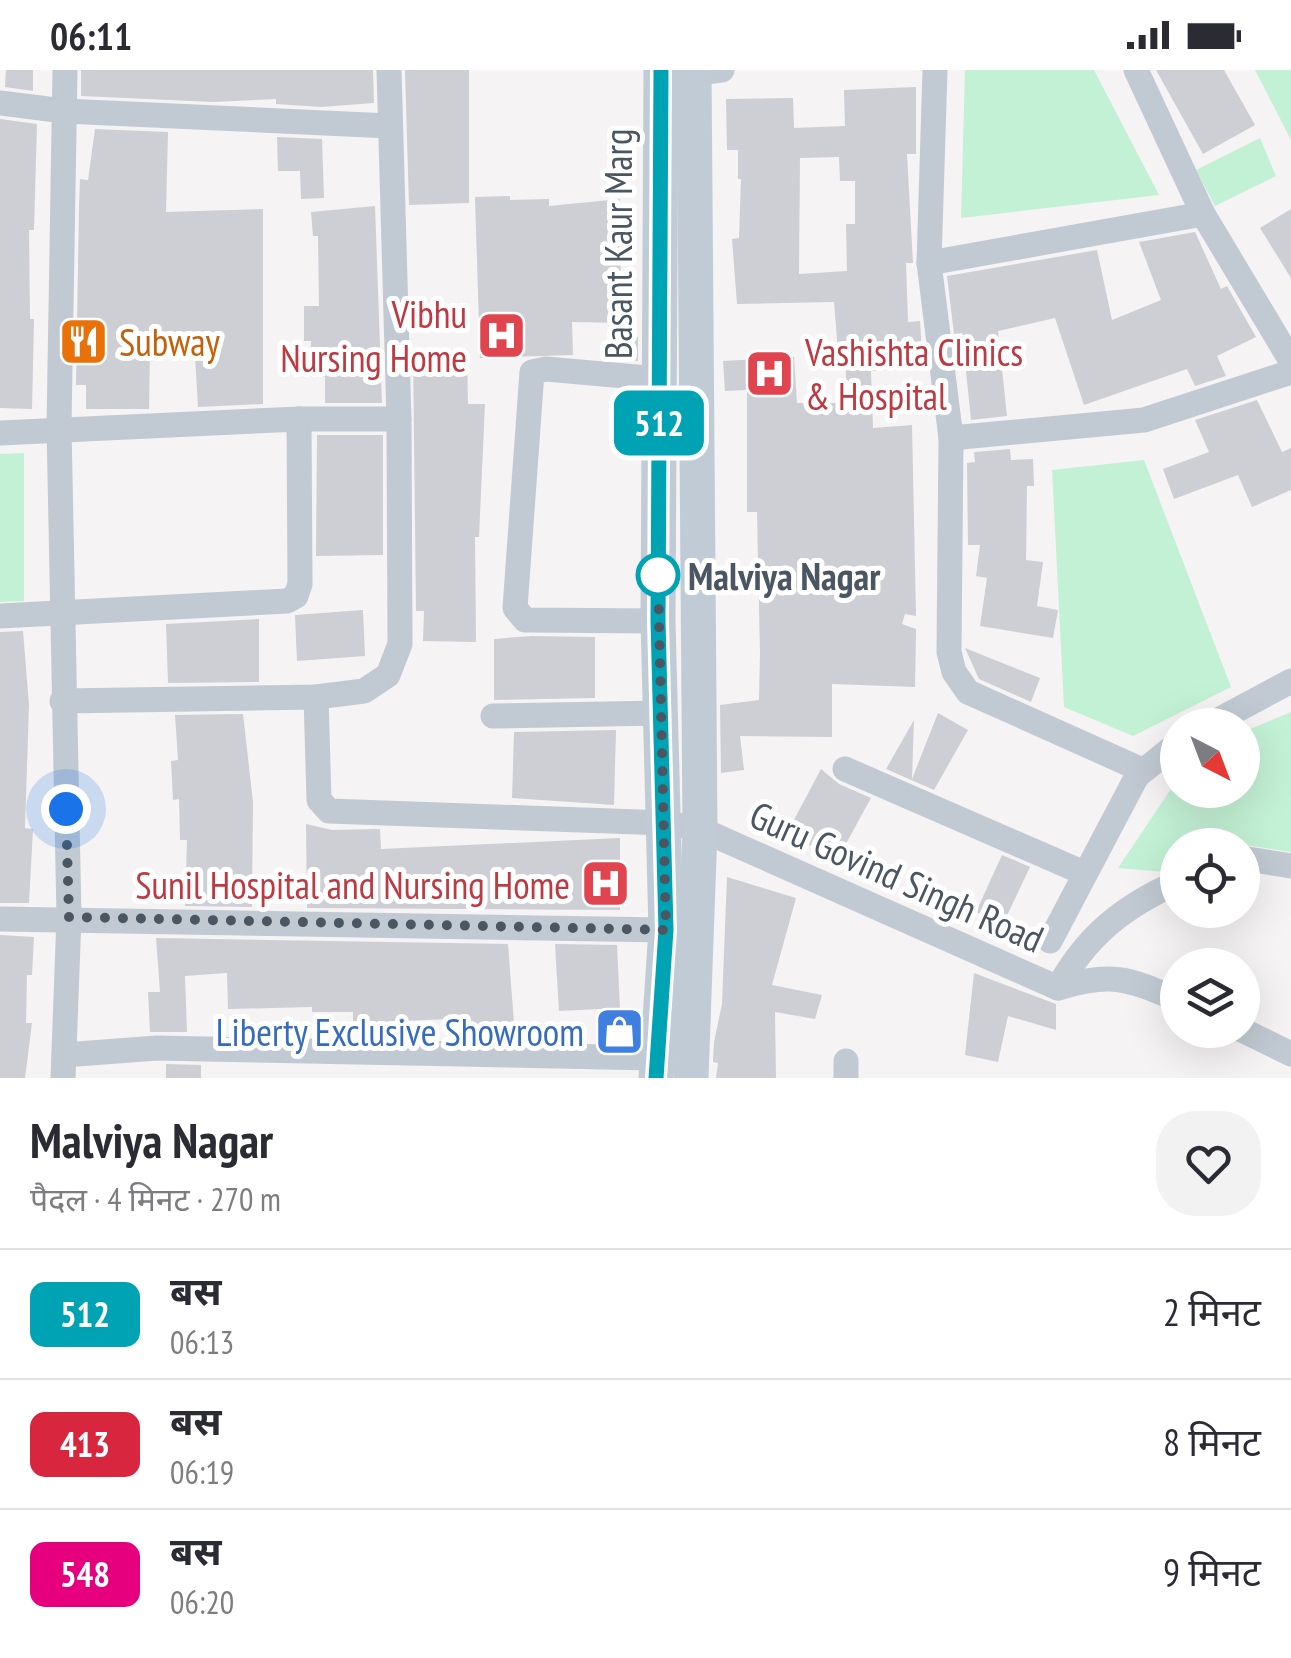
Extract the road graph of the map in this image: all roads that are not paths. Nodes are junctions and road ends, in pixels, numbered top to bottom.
1 (65, 70) edge
2 (389, 70) edge
3 (935, 70) edge
4 (1136, 70) edge
5 (693, 71) edge
6 (0, 103) edge
7 (64, 112) junction
8 (390, 126) junction
9 (1203, 214) junction
10 (928, 264) junction
11 (1291, 361) edge
12 (1291, 372) edge
13 (659, 379) junction
14 (299, 420) junction
15 (399, 420) junction
16 (59, 427) junction
17 (0, 433) edge
18 (951, 438) junction
19 (66, 610) junction
20 (0, 616) edge
21 (658, 621) junction
22 (1291, 680) edge
23 (316, 697) junction
24 (62, 701) junction
25 (1239, 708) edge
26 (663, 714) junction
27 (493, 716) dead end
28 (1160, 756) edge
29 (845, 769) dead end
30 (1142, 770) junction
31 (683, 826) junction
32 (1260, 861) edge
33 (1291, 866) edge
34 (1084, 873) junction
35 (1160, 889) edge
36 (69, 917) junction
37 (0, 918) edge
38 (666, 930) junction
39 (1050, 941) dead end
40 (1058, 988) junction
41 (1160, 992) edge
42 (1260, 1039) edge
43 (1291, 1054) edge
44 (64, 1066) edge
45 (655, 1068) edge
46 (690, 1078) edge

1 - 7 street
2 - 8 street
3 - 10 street
4 - 9 street
5 - 13 main road, Basant Kaur Marg
5 - 31 main road, Basant Kaur Marg
6 - 7 street
7 - 8 street
7 - 16 street
8 - 15 street
9 - 10 street
9 - 11 street
10 - 18 street
12 - 18 street
13 - 21 main road, Basant Kaur Marg
13 - 21 street
14 - 15 street
14 - 16 street
14 - 19 street
15 - 23 street
16 - 17 street
16 - 19 street
18 - 30 street
19 - 20 street
19 - 24 street
21 - 26 main road, Basant Kaur Marg
22 - 25 street
23 - 24 street
23 - 31 street
24 - 36 street
26 - 27 street
26 - 31 main road, Basant Kaur Marg
28 - 30 street
29 - 34 street
30 - 34 street
31 - 38 main road, Basant Kaur Marg
31 - 40 street, Guru Govind Singh Road
31 - 46 main road, Basant Kaur Marg
32 - 33 street
34 - 39 street
35 - 40 street
36 - 37 street
36 - 38 street
36 - 44 street
38 - 45 main road, Basant Kaur Marg
40 - 41 street, Guru Govind Singh Road
42 - 43 street
44 - 45 street

